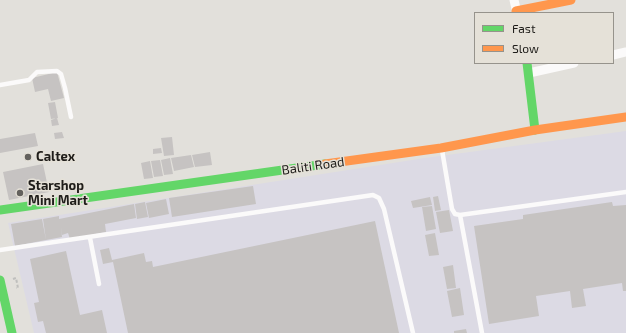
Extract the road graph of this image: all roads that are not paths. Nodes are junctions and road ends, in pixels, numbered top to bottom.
1 (514, 0) edge
2 (571, 0) edge
3 (517, 12) edge
4 (626, 52) edge
5 (614, 55) edge
6 (527, 64) edge
7 (570, 64) edge
8 (529, 73) junction
9 (0, 84) edge
10 (71, 117) dead end
11 (626, 117) edge
12 (535, 130) junction
13 (441, 148) junction
14 (626, 192) edge
15 (0, 210) edge
16 (460, 215) junction
17 (90, 238) junction
18 (0, 250) edge
19 (0, 280) edge
20 (99, 284) dead end
21 (12, 333) edge
22 (413, 333) edge
23 (482, 333) edge

1 - 3 street
2 - 3 main road
4 - 5 street
6 - 8 main road
7 - 8 street
8 - 12 main road
9 - 10 lane
11 - 12 main road, Baliti Road
12 - 13 main road, Baliti Road
13 - 15 main road, Baliti Road
13 - 16 lane
14 - 16 lane
16 - 23 lane
17 - 18 lane
17 - 20 lane
17 - 22 lane
19 - 21 main road

